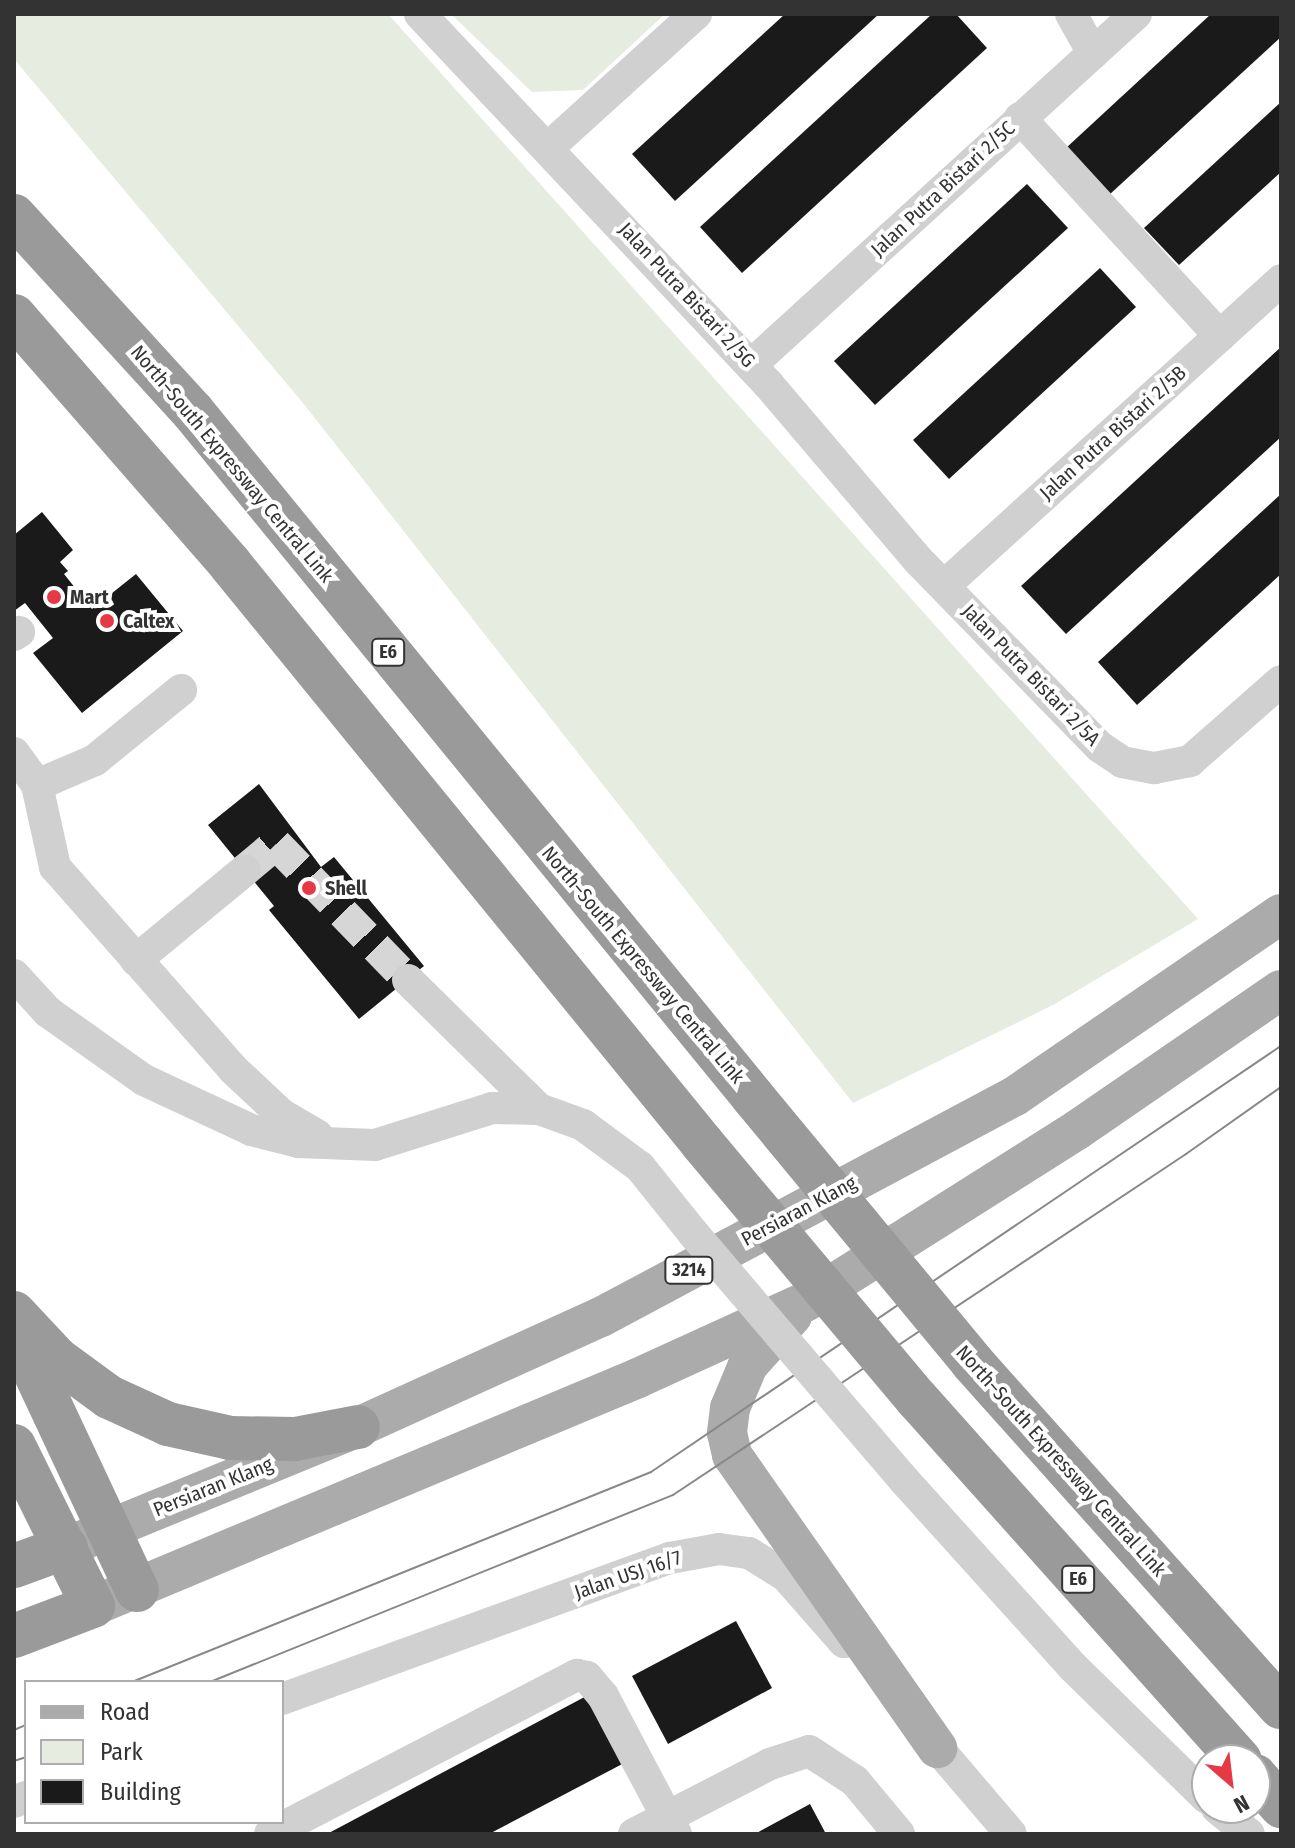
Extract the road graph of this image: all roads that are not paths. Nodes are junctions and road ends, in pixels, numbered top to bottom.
1 (420, 14) edge
2 (696, 14) edge
3 (1071, 14) edge
4 (1136, 14) edge
5 (1093, 53) junction
6 (1020, 118) junction
7 (548, 148) junction
8 (14, 216) edge
9 (1281, 280) edge
10 (14, 316) edge
11 (1220, 336) junction
12 (751, 365) junction
13 (944, 586) junction
14 (1281, 681) edge
15 (181, 690) dead end
16 (14, 753) edge
17 (37, 785) junction
18 (245, 870) tunnel mouth
19 (1281, 894) edge
20 (1281, 914) edge
21 (1236, 946) junction
22 (136, 960) junction
23 (14, 975) edge
24 (408, 980) tunnel mouth
25 (1281, 990) edge
26 (539, 1109) junction
27 (336, 1144) junction
28 (805, 1302) junction
29 (14, 1313) edge
30 (14, 1327) edge
31 (358, 1427) junction
32 (14, 1446) edge
33 (109, 1531) junction
34 (66, 1547) junction
35 (14, 1566) edge
36 (137, 1590) junction
37 (93, 1606) junction
38 (14, 1636) edge
39 (284, 1698) edge
40 (1281, 1707) edge
41 (1226, 1744) edge
42 (937, 1748) junction
43 (1191, 1782) edge
44 (672, 1826) edge
45 (270, 1834) edge
46 (634, 1834) edge
47 (899, 1834) edge
48 (1011, 1834) edge

1 - 7 street, Jalan Putra Bistari 2/5G
2 - 7 street
3 - 5 street
4 - 5 street, Jalan Putra Bistari 2/5C
5 - 6 street, Jalan Putra Bistari 2/5C
6 - 11 street
6 - 12 street, Jalan Putra Bistari 2/5C
7 - 12 street, Jalan Putra Bistari 2/5G
8 - 40 highway, North–South Expressway Central Link / E6, bridge
9 - 11 street, Jalan Putra Bistari 2/5B
10 - 41 highway, E6, bridge
11 - 13 street, Jalan Putra Bistari 2/5B
12 - 13 street, Jalan Putra Bistari 2/5G
13 - 14 street, Jalan Putra Bistari 2/5A
15 - 17 street
16 - 17 street
17 - 22 street
18 - 22 street
19 - 21 main road
20 - 21 main road, Persiaran Klang / 3214
21 - 31 main road, Persiaran Klang / 3214
22 - 27 street
23 - 27 street
24 - 26 street
25 - 28 main road
26 - 27 street
26 - 43 street, bridge
28 - 36 main road
28 - 42 main road
29 - 31 highway
30 - 33 highway
31 - 33 main road, Persiaran Klang / 3214
32 - 34 highway
33 - 34 main road, Persiaran Klang / 3214
33 - 36 highway
34 - 35 highway
34 - 37 highway
36 - 37 main road
37 - 38 highway
39 - 42 street, Jalan USJ 16/7
42 - 48 street, Jalan USJ 16/7
44 - 45 street
44 - 46 street
44 - 47 street

